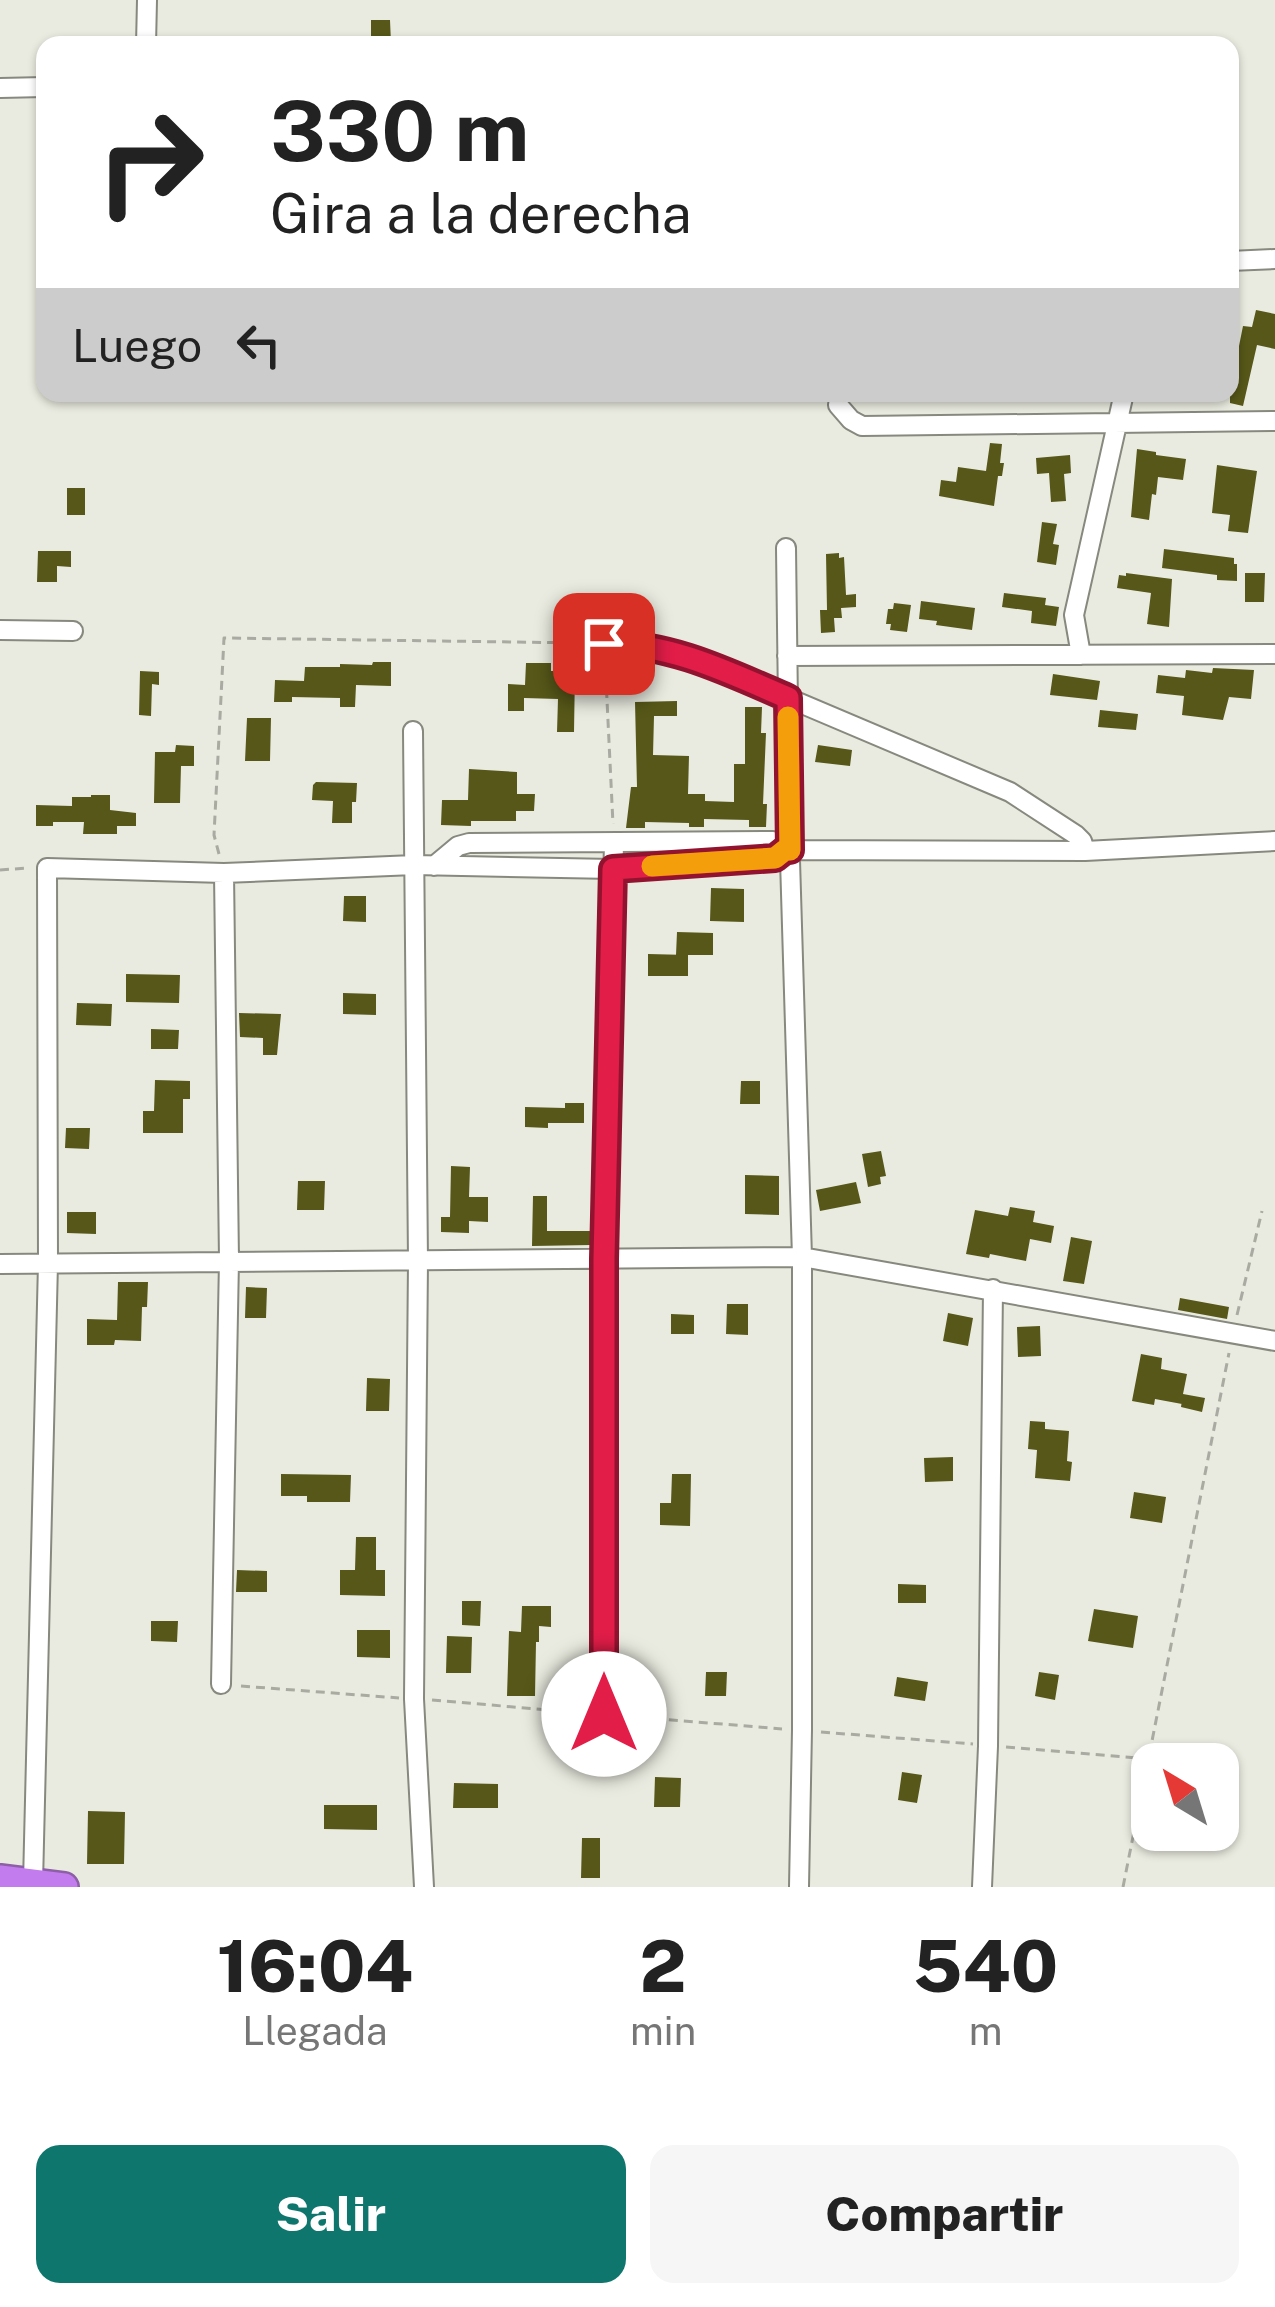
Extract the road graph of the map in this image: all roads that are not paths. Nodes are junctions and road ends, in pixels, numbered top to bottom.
1 (147, 0) edge
2 (146, 36) edge
3 (36, 87) edge
4 (0, 88) edge
5 (1275, 259) edge
6 (1239, 261) edge
7 (838, 402) edge
8 (1122, 402) edge
9 (1275, 421) edge
10 (1118, 423) junction
11 (786, 548) dead end
12 (0, 630) edge
13 (73, 631) dead end
14 (604, 644) road end
15 (1081, 655) junction
16 (1275, 655) edge
17 (787, 656) junction
18 (788, 698) junction
19 (413, 731) dead end
20 (1275, 841) edge
21 (614, 843) junction
22 (788, 850) junction
23 (1084, 851) junction
24 (424, 866) junction
25 (613, 869) junction
26 (224, 873) junction
27 (802, 1257) junction
28 (604, 1259) junction
29 (229, 1260) junction
30 (418, 1261) junction
31 (48, 1263) junction
32 (0, 1264) edge
33 (993, 1289) junction
34 (1275, 1341) edge
35 (221, 1684) road end
36 (604, 1714) road end
37 (0, 1880) edge
38 (33, 1883) junction
39 (64, 1887) edge
40 (424, 1887) edge
41 (799, 1887) edge
42 (982, 1887) edge

1 - 2 street
3 - 4 street
5 - 6 street
7 - 10 street
8 - 10 street
9 - 10 street
10 - 15 street
11 - 17 street
12 - 13 street
14 - 18 street
15 - 16 street
15 - 17 street
17 - 18 street
18 - 22 street
18 - 23 street
19 - 24 street
20 - 23 street
21 - 22 street
21 - 24 street
21 - 25 street
22 - 23 street
22 - 25 street
22 - 27 street
24 - 25 street
24 - 26 street
24 - 30 street
25 - 28 street
26 - 29 street
26 - 31 street
27 - 28 street
27 - 33 street
27 - 41 street
28 - 30 street
28 - 36 street
29 - 30 street
29 - 31 street
29 - 35 street
30 - 40 street
31 - 32 street
31 - 38 street
33 - 34 street
33 - 42 street
37 - 38 highway
38 - 39 highway

